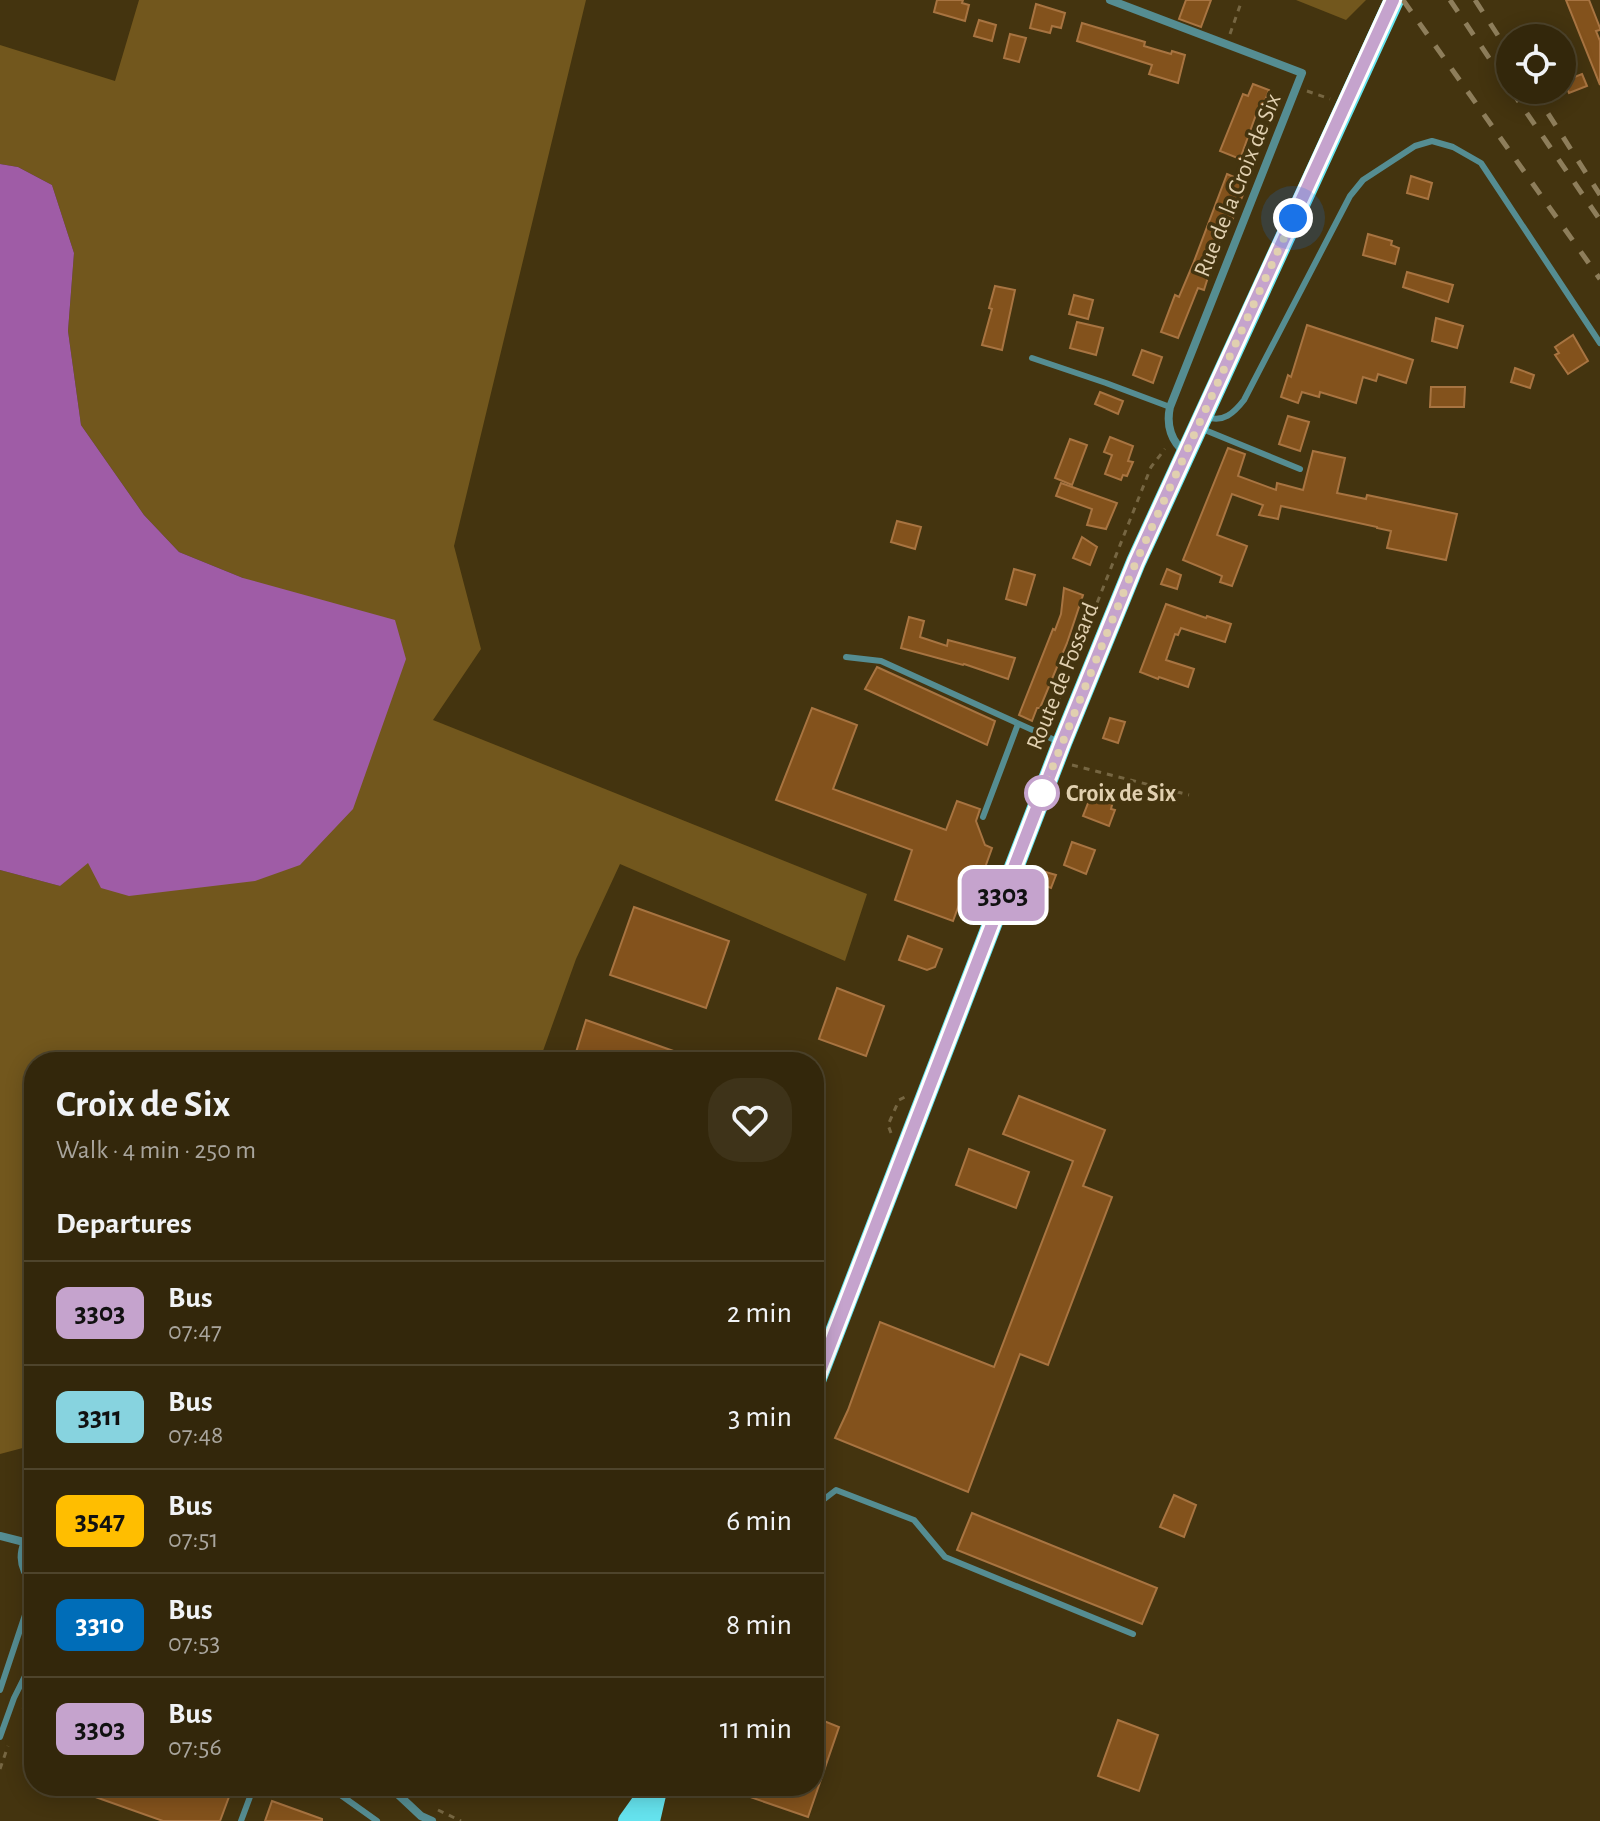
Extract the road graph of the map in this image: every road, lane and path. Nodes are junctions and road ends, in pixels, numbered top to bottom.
1 (1110, 0) edge
2 (1242, 0) edge
3 (1394, 0) edge
4 (1226, 44) junction
5 (1297, 87) junction
6 (1345, 105) junction
7 (1600, 343) edge
8 (1032, 358) dead end
9 (1170, 407) junction
10 (1201, 422) junction
11 (1187, 453) junction
12 (1300, 469) dead end
13 (846, 657) dead end
14 (1018, 724) junction
15 (1058, 752) junction
16 (1189, 795) dead end
17 (983, 817) dead end
18 (824, 1360) edge
19 (824, 1499) edge
20 (0, 1536) edge
21 (24, 1542) joint
22 (24, 1572) edge
23 (24, 1618) edge
24 (1133, 1634) dead end
25 (24, 1678) edge
26 (0, 1690) edge
27 (0, 1737) edge
28 (250, 1796) edge
29 (342, 1796) edge
30 (400, 1796) edge
31 (648, 1796) edge
32 (654, 1796) edge
33 (432, 1806) dead end
34 (241, 1821) edge
35 (377, 1821) edge
36 (432, 1821) edge
37 (461, 1821) edge
38 (628, 1821) edge
39 (650, 1821) edge

1 - 4 street, Rue de la Croix de Six
2 - 4 path
3 - 6 main road, Route de Fossard
4 - 5 street, Rue de la Croix de Six
5 - 6 path
5 - 9 street, Rue de la Croix de Six
6 - 10 main road, Route de Fossard
7 - 10 lane
8 - 9 lane
9 - 11 street
10 - 11 main road, Route de Fossard
10 - 12 lane
11 - 15 main road, Route de Fossard
13 - 14 lane
14 - 15 lane
14 - 17 lane
15 - 16 path
15 - 18 main road, Route de Fossard
19 - 24 lane
20 - 21 street
21 - 22 street
23 - 26 lane
25 - 27 lane
28 - 34 lane
29 - 35 lane
30 - 36 street
31 - 38 main road
32 - 39 main road
33 - 37 path

